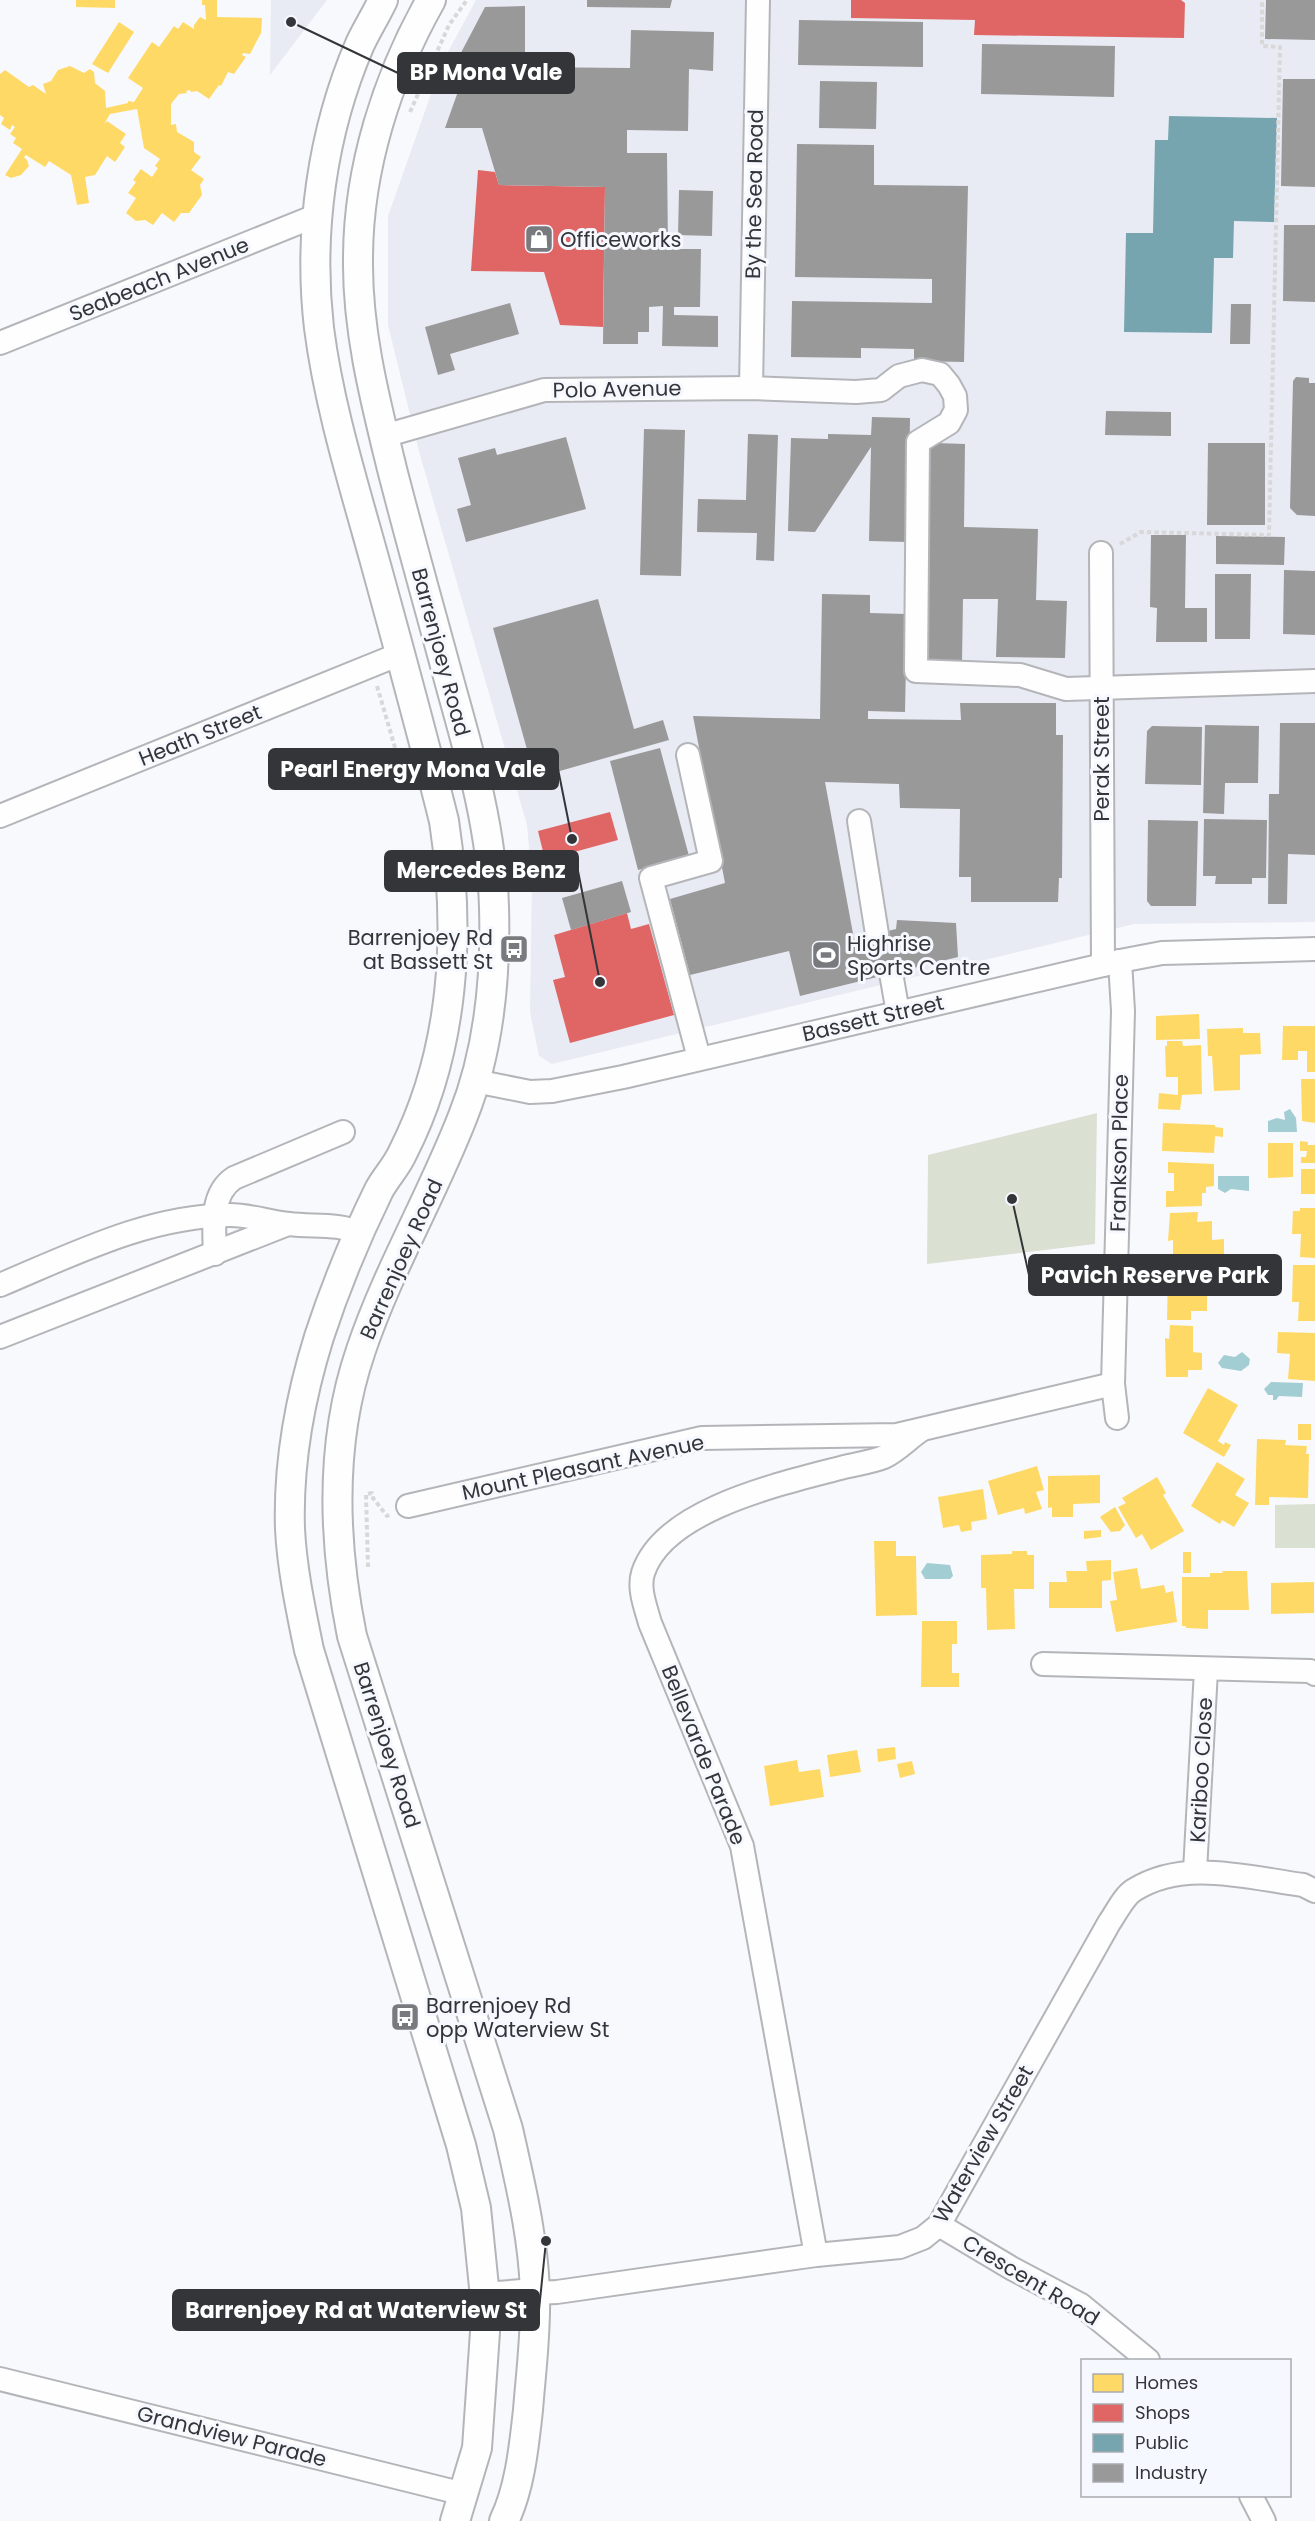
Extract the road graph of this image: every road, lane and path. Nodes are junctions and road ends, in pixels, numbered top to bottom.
1 (383, 0) edge
2 (431, 0) edge
3 (467, 0) edge
4 (758, 0) edge
5 (1262, 0) edge
6 (407, 119) dead end
7 (318, 215) junction
8 (0, 343) edge
9 (751, 388) junction
10 (384, 436) junction
11 (1101, 553) joint
12 (400, 654) junction
13 (1315, 681) edge
14 (376, 682) dead end
15 (1101, 687) junction
16 (688, 755) dead end
17 (413, 769) dead end
18 (0, 816) edge
19 (859, 821) dead end
20 (877, 934) tunnel mouth
21 (1315, 949) edge
22 (1112, 963) junction
23 (891, 973) tunnel mouth
24 (897, 1013) junction
25 (699, 1058) junction
26 (436, 1068) junction
27 (475, 1081) junction
28 (343, 1132) dead end
29 (214, 1216) junction
30 (288, 1224) junction
31 (361, 1233) junction
32 (215, 1254) junction
33 (398, 1261) junction
34 (0, 1285) edge
35 (0, 1337) edge
36 (1113, 1384) junction
37 (1117, 1418) dead end
38 (921, 1430) junction
39 (408, 1506) joint
40 (369, 1578) dead end
41 (1043, 1664) dead end
42 (1206, 1670) junction
43 (1315, 1674) edge
44 (1195, 1871) junction
45 (1315, 1891) edge
46 (939, 2225) junction
47 (816, 2255) junction
48 (535, 2293) junction
49 (485, 2297) junction
50 (1146, 2359) edge
51 (0, 2379) edge
52 (464, 2494) junction
53 (1252, 2497) edge
54 (455, 2521) edge
55 (504, 2521) edge
56 (1264, 2521) edge

1 - 7 main road, Barrenjoey Road
2 - 10 main road, Barrenjoey Road
3 - 6 path
4 - 9 street, By the Sea Road
5 - 11 path
7 - 8 street, Seabeach Avenue
7 - 12 main road, Barrenjoey Road
9 - 10 street, Polo Avenue
9 - 15 street, Polo Avenue
10 - 27 main road, Barrenjoey Road
11 - 15 street, Perak Street
12 - 18 street, Heath Street
12 - 26 main road, Barrenjoey Road
13 - 15 street
14 - 17 path
15 - 22 street, Perak Street
16 - 25 street
19 - 20 street
21 - 22 street, Bassett Street
22 - 24 street, Bassett Street
22 - 36 street, Frankson Place
23 - 24 street
24 - 25 street, Bassett Street
25 - 27 street, Bassett Street
26 - 27 main road, Bassett Street
26 - 31 main road, Barrenjoey Road
27 - 33 main road, Barrenjoey Road
28 - 29 street
29 - 30 street
29 - 32 street
29 - 34 street
30 - 31 street
30 - 32 street
31 - 33 main road
31 - 49 main road, Barrenjoey Road
32 - 35 street
33 - 48 main road, Barrenjoey Road
36 - 37 street, Frankson Place
36 - 38 street, Mount Pleasant Avenue
38 - 39 street, Mount Pleasant Avenue
38 - 47 street, Bellevarde Parade
39 - 40 path
41 - 42 street, Kariboo Close
42 - 43 street, Kariboo Close
42 - 44 street, Kariboo Close
44 - 45 street, Waterview Street
44 - 46 street, Waterview Street
46 - 47 street, Waterview Street
46 - 50 street, Crescent Road
47 - 48 street, Waterview Street
48 - 49 main road, Waterview Street
48 - 55 main road, Barrenjoey Road
49 - 52 main road, Barrenjoey Road
51 - 52 street, Grandview Parade
52 - 54 main road, Barrenjoey Road
53 - 56 street

